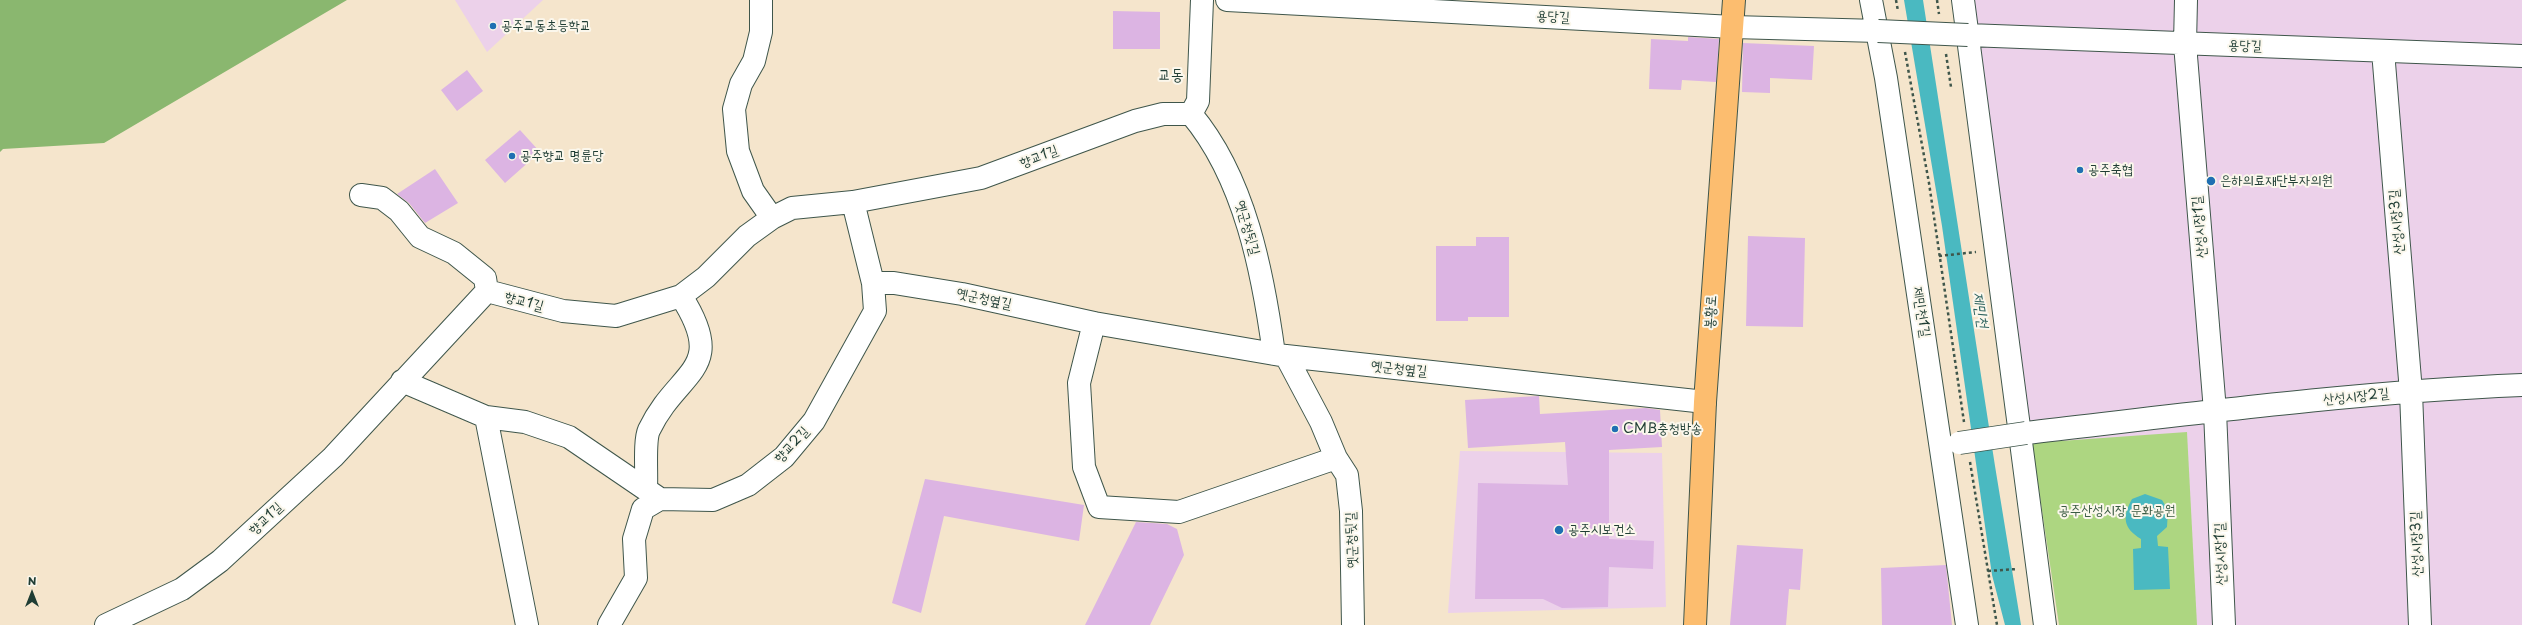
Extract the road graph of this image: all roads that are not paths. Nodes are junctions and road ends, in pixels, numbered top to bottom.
1 (761, 0) edge
2 (1202, 0) edge
3 (1227, 0) edge
4 (1734, 0) edge
5 (1871, 0) edge
6 (1963, 0) edge
7 (2186, 0) edge
8 (1350, 3) edge
9 (1733, 27) junction
10 (1878, 31) junction
11 (1968, 35) junction
12 (2185, 44) junction
13 (2383, 51) junction
14 (2522, 56) edge
15 (1191, 114) junction
16 (361, 195) dead end
17 (854, 202) junction
18 (772, 218) junction
19 (873, 283) junction
20 (487, 292) junction
21 (681, 296) junction
22 (1094, 323) junction
23 (1280, 355) junction
24 (402, 381) junction
25 (2522, 385) edge
26 (2411, 392) junction
27 (1704, 402) junction
28 (2215, 411) junction
29 (486, 417) junction
30 (1958, 442) junction
31 (1336, 458) junction
32 (653, 493) junction
33 (106, 625) edge
34 (527, 625) edge
35 (609, 625) edge
36 (1353, 625) edge
37 (1695, 625) edge
38 (1967, 625) edge
39 (2045, 625) edge
40 (2224, 625) edge
41 (2420, 625) edge

1 - 18 street
2 - 15 street
3 - 8 street, 용당길
4 - 9 main road, 봉황로
5 - 10 street, 제민천1길
6 - 11 street
7 - 12 street, 산성시장1길
8 - 9 street, 용당길
9 - 10 street, 용당길
9 - 27 main road, 봉황로
10 - 11 street, 용당길, bridge
10 - 30 street, 제민천1길
11 - 12 street, 용당길
11 - 39 street
12 - 13 street, 용당길
12 - 28 street, 산성시장1길
13 - 14 street, 용당길
13 - 26 street, 산성시장3길
15 - 17 street, 향교1길
15 - 23 street, 옛군청뒷길
16 - 20 street
17 - 18 street, 향교1길
17 - 19 street, 향교2길
18 - 21 street, 향교1길
19 - 22 street, 옛군청옆길
19 - 32 street, 향교2길
20 - 21 street, 향교1길
20 - 24 street, 향교1길
21 - 32 street
22 - 23 street, 옛군청옆길
22 - 31 street
23 - 27 street, 옛군청옆길
23 - 31 street, 옛군청뒷길
24 - 29 street
24 - 33 street, 향교1길
25 - 26 street
26 - 28 street, 산성시장2길
26 - 41 street, 산성시장3길
27 - 37 main road, 봉황로
28 - 30 street, bridge
28 - 40 street, 산성시장1길
29 - 32 street
29 - 34 street
30 - 38 street, 제민천1길
31 - 36 street, 옛군청뒷길
32 - 35 street

